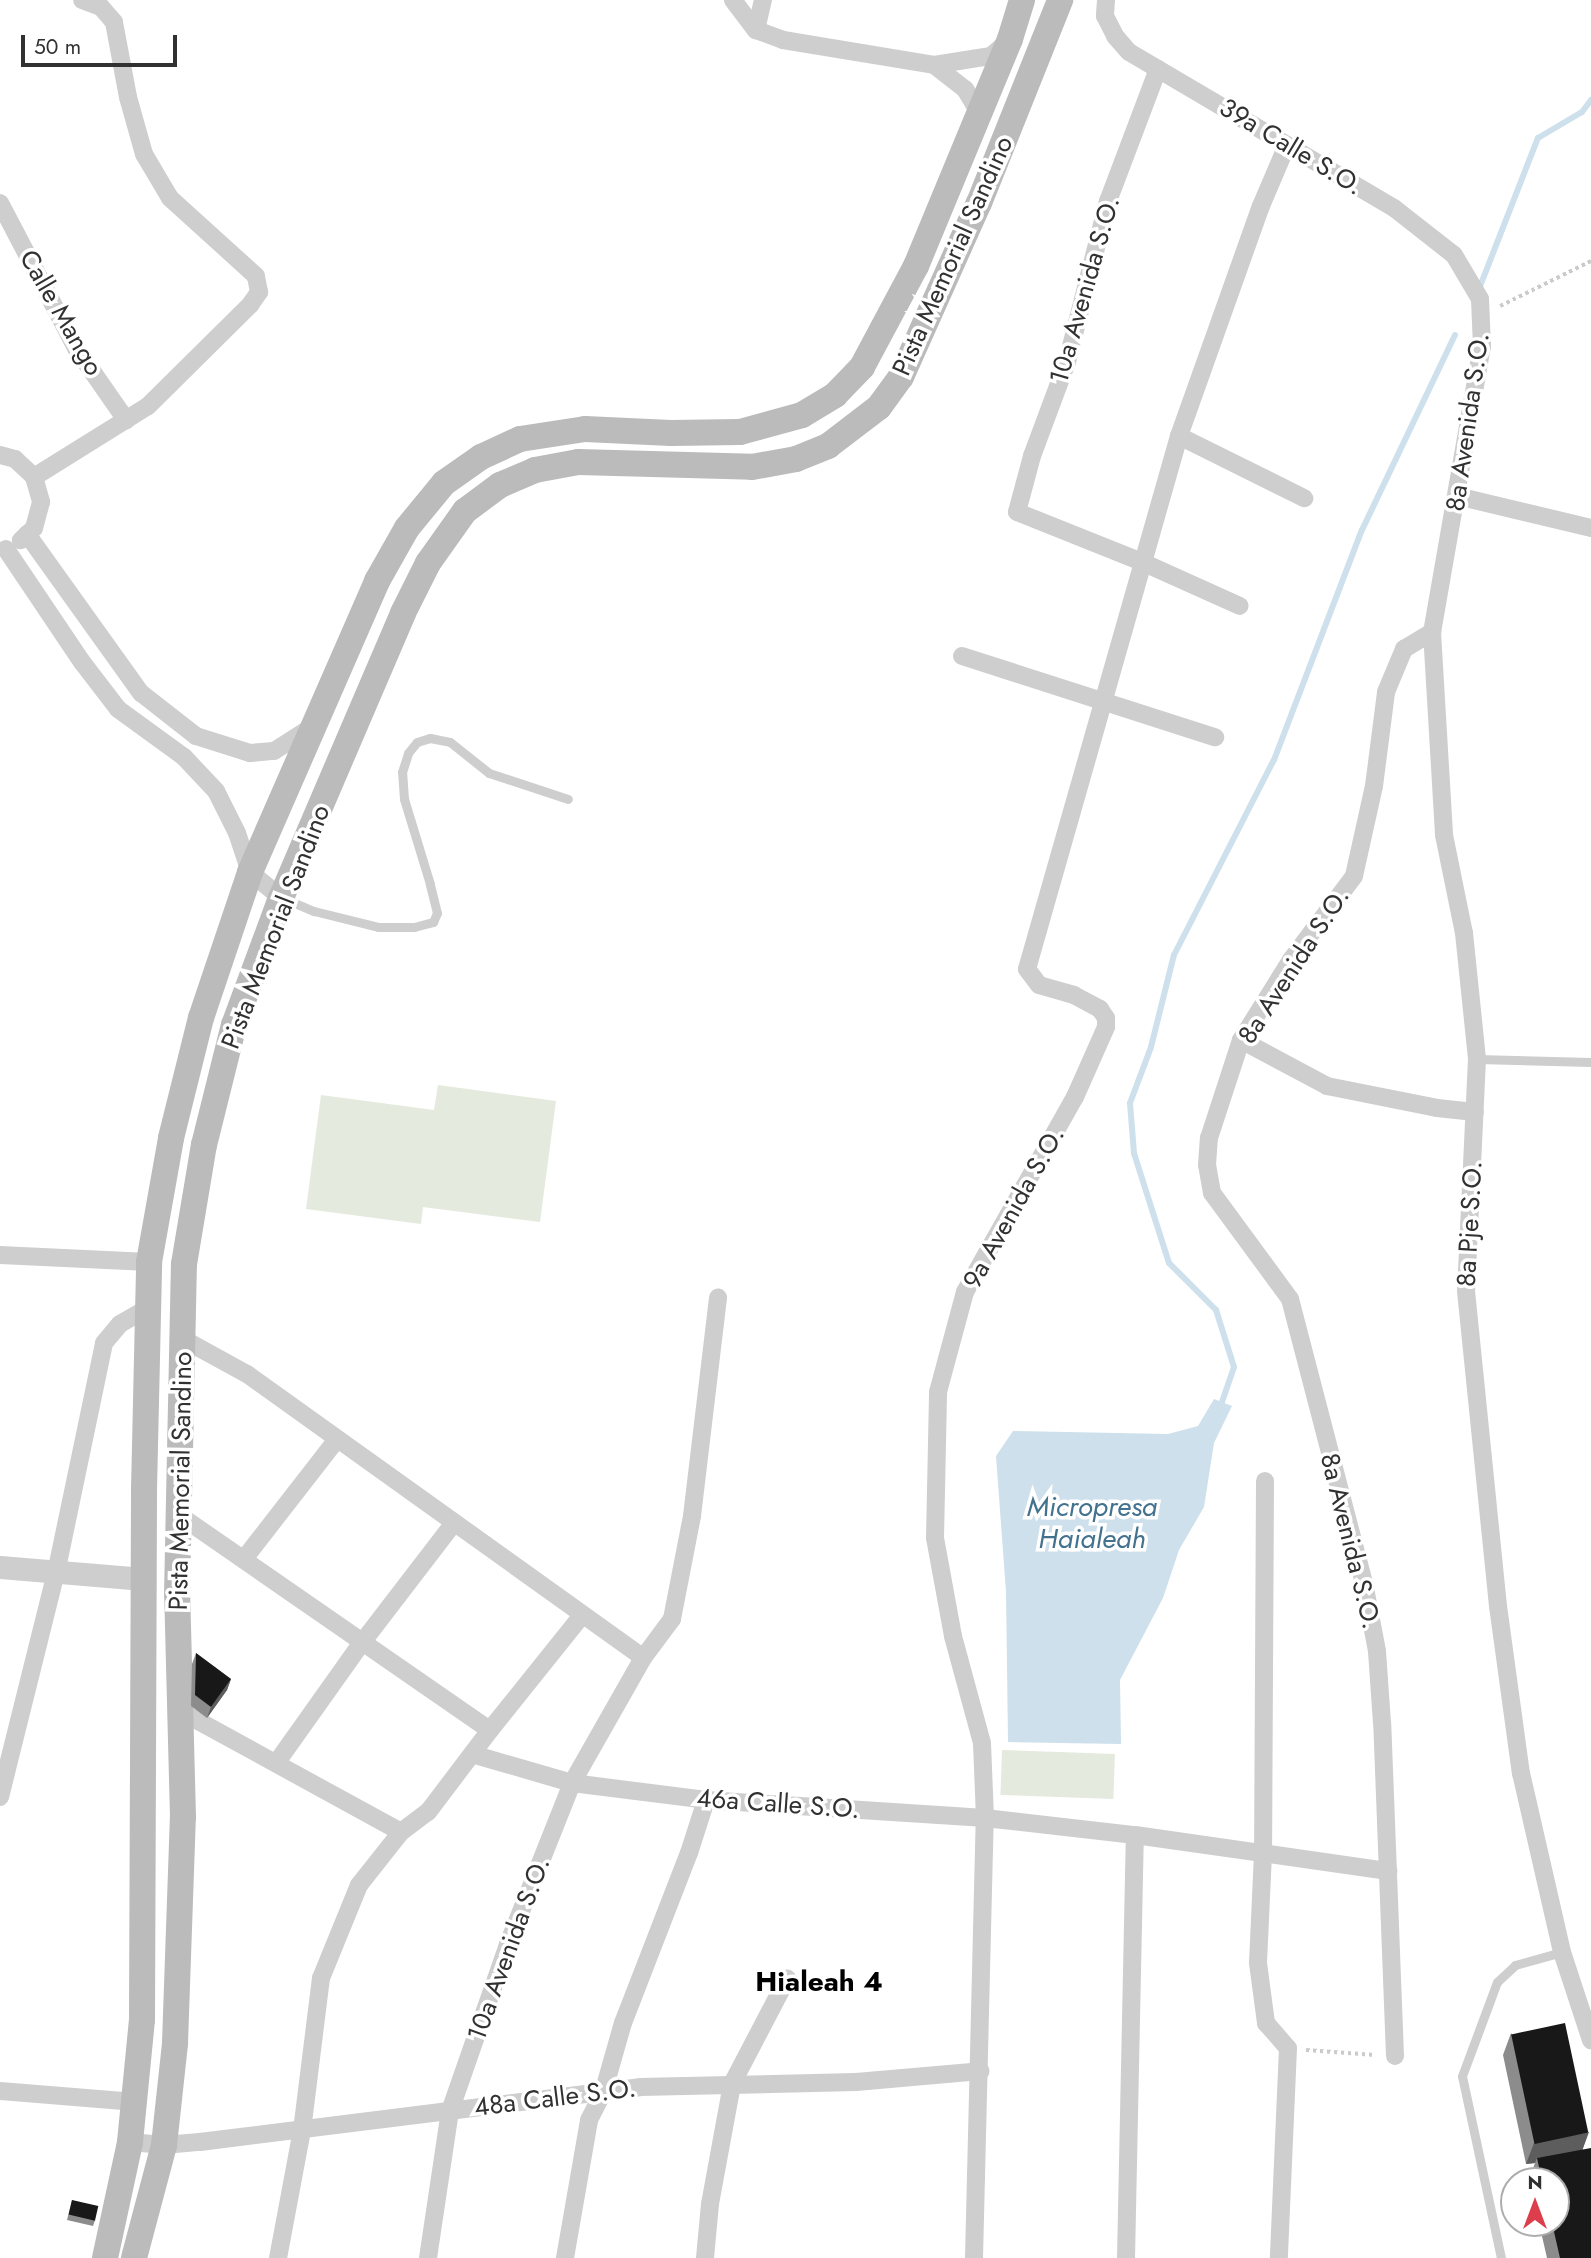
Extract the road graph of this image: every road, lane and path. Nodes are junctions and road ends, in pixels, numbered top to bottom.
1 (82, 0) edge
2 (733, 0) edge
3 (763, 0) edge
4 (1022, 0) edge
5 (1060, 0) edge
6 (1106, 0) edge
7 (756, 30) junction
8 (1010, 39) junction
9 (934, 65) junction
10 (1158, 69) junction
11 (979, 112) junction
12 (1287, 145) junction
13 (0, 203) edge
14 (1591, 261) edge
15 (1481, 307) junction
16 (126, 420) junction
17 (1179, 436) junction
18 (0, 455) edge
19 (34, 477) junction
20 (1457, 496) junction
21 (1304, 498) dead end
22 (1591, 528) edge
23 (27, 534) junction
24 (3, 549) edge
25 (1142, 562) junction
26 (1240, 606) dead end
27 (1432, 632) junction
28 (962, 656) dead end
29 (1105, 703) junction
30 (312, 727) junction
31 (196, 736) junction
32 (1214, 737) dead end
33 (184, 757) junction
34 (568, 799) dead end
35 (250, 872) junction
36 (281, 898) junction
37 (1241, 1040) junction
38 (1477, 1059) junction
39 (1591, 1062) edge
40 (1475, 1112) junction
41 (0, 1255) edge
42 (149, 1262) junction
43 (718, 1298) dead end
44 (148, 1308) junction
45 (183, 1339) junction
46 (337, 1439) junction
47 (1265, 1481) dead end
48 (179, 1515) junction
49 (454, 1523) junction
50 (244, 1559) junction
51 (0, 1567) edge
52 (56, 1573) junction
53 (144, 1579) junction
54 (582, 1615) junction
55 (361, 1644) junction
56 (643, 1658) junction
57 (180, 1711) junction
58 (490, 1730) junction
59 (471, 1754) junction
60 (277, 1762) junction
61 (572, 1783) junction
62 (0, 1797) edge
63 (706, 1800) junction
64 (985, 1818) junction
65 (401, 1832) junction
66 (1135, 1835) junction
67 (1262, 1853) junction
68 (1388, 1871) junction
69 (1562, 1952) junction
70 (787, 1979) dead end
71 (1591, 2040) edge
72 (1288, 2048) junction
73 (1395, 2056) joint
74 (981, 2071) junction
75 (732, 2084) junction
76 (0, 2091) edge
77 (603, 2093) junction
78 (136, 2102) junction
79 (450, 2111) junction
80 (302, 2130) junction
81 (130, 2142) junction
82 (163, 2145) junction
83 (105, 2258) edge
84 (134, 2258) edge
85 (278, 2258) edge
86 (428, 2258) edge
87 (565, 2258) edge
88 (705, 2258) edge
89 (974, 2258) edge
90 (1126, 2258) edge
91 (1279, 2258) edge
92 (1501, 2258) edge

1 - 16 street
2 - 7 street
3 - 7 street
4 - 8 main road, Pista Memorial Sandino
5 - 36 main road, Pista Memorial Sandino
6 - 10 street, 39a Calle S.O.
7 - 9 street
8 - 9 street
8 - 11 main road, Pista Memorial Sandino
9 - 11 street
10 - 12 street, 39a Calle S.O.
10 - 25 street, 10a Avenida S.O.
11 - 30 main road, Pista Memorial Sandino
12 - 15 street, 39a Calle S.O.
12 - 17 street
13 - 16 street, Calle Mango
14 - 15 path
15 - 20 street, 8a Avenida S.O.
16 - 19 street
17 - 21 street
17 - 25 street
18 - 19 street
19 - 23 street
20 - 22 street
20 - 27 street, 8a Avenida S.O.
23 - 24 street
23 - 31 street
24 - 33 street
25 - 26 street
25 - 29 street
27 - 37 street, 8a Avenida S.O.
27 - 38 street, 8a Pje S.O.
28 - 29 street
29 - 32 street
29 - 64 street, 9a Avenida S.O.
30 - 31 street
30 - 35 main road, Pista Memorial Sandino
31 - 33 street
33 - 35 street
34 - 36 lane
35 - 36 street
35 - 42 main road, Pista Memorial Sandino
36 - 45 main road, Pista Memorial Sandino
37 - 40 street
37 - 68 street, 8a Avenida S.O.
38 - 39 lane
38 - 40 street, 8a Pje S.O.
40 - 69 street, 8a Pje S.O.
41 - 42 street
42 - 44 main road, Pista Memorial Sandino
43 - 56 street, 10a Avenida S.O.
44 - 52 street
44 - 53 main road, Pista Memorial Sandino
45 - 46 street
45 - 48 main road, Pista Memorial Sandino
46 - 49 street
46 - 50 street
47 - 67 street
48 - 50 street
48 - 57 main road, Pista Memorial Sandino
49 - 54 street
49 - 55 street
50 - 55 street
51 - 52 street
52 - 53 street
52 - 62 street
53 - 78 main road, Pista Memorial Sandino
54 - 56 street
54 - 58 street
55 - 58 street
55 - 60 street
56 - 61 street, 10a Avenida S.O.
57 - 60 street
57 - 82 main road, Pista Memorial Sandino
58 - 59 street
59 - 61 street, 46a Calle S.O.
59 - 65 street
60 - 65 street
61 - 63 street, 46a Calle S.O.
61 - 79 street, 10a Avenida S.O.
63 - 64 street, 46a Calle S.O.
63 - 77 street
64 - 66 street, 46a Calle S.O.
64 - 74 street, 9a Avenida S.O.
65 - 80 street
66 - 67 street, 46a Calle S.O.
66 - 90 street
67 - 68 street, 46a Calle S.O.
67 - 72 street
68 - 73 street, 8a Avenida S.O.
69 - 71 street, 8a Pje S.O.
69 - 92 lane
70 - 75 street
72 - 73 path
72 - 91 street
74 - 75 street, 48a Calle S.O.
74 - 89 street, 9a Avenida S.O.
75 - 77 street, 48a Calle S.O.
75 - 88 street
76 - 78 street
77 - 79 street, 48a Calle S.O.
77 - 87 street
78 - 81 main road, Pista Memorial Sandino
79 - 80 street, 48a Calle S.O.
79 - 86 street, 10a Avenida S.O.
80 - 82 street, 48a Calle S.O.
80 - 85 street
81 - 82 street, 48a Calle S.O.
81 - 83 main road, Pista Memorial Sandino
82 - 84 main road, Pista Memorial Sandino

